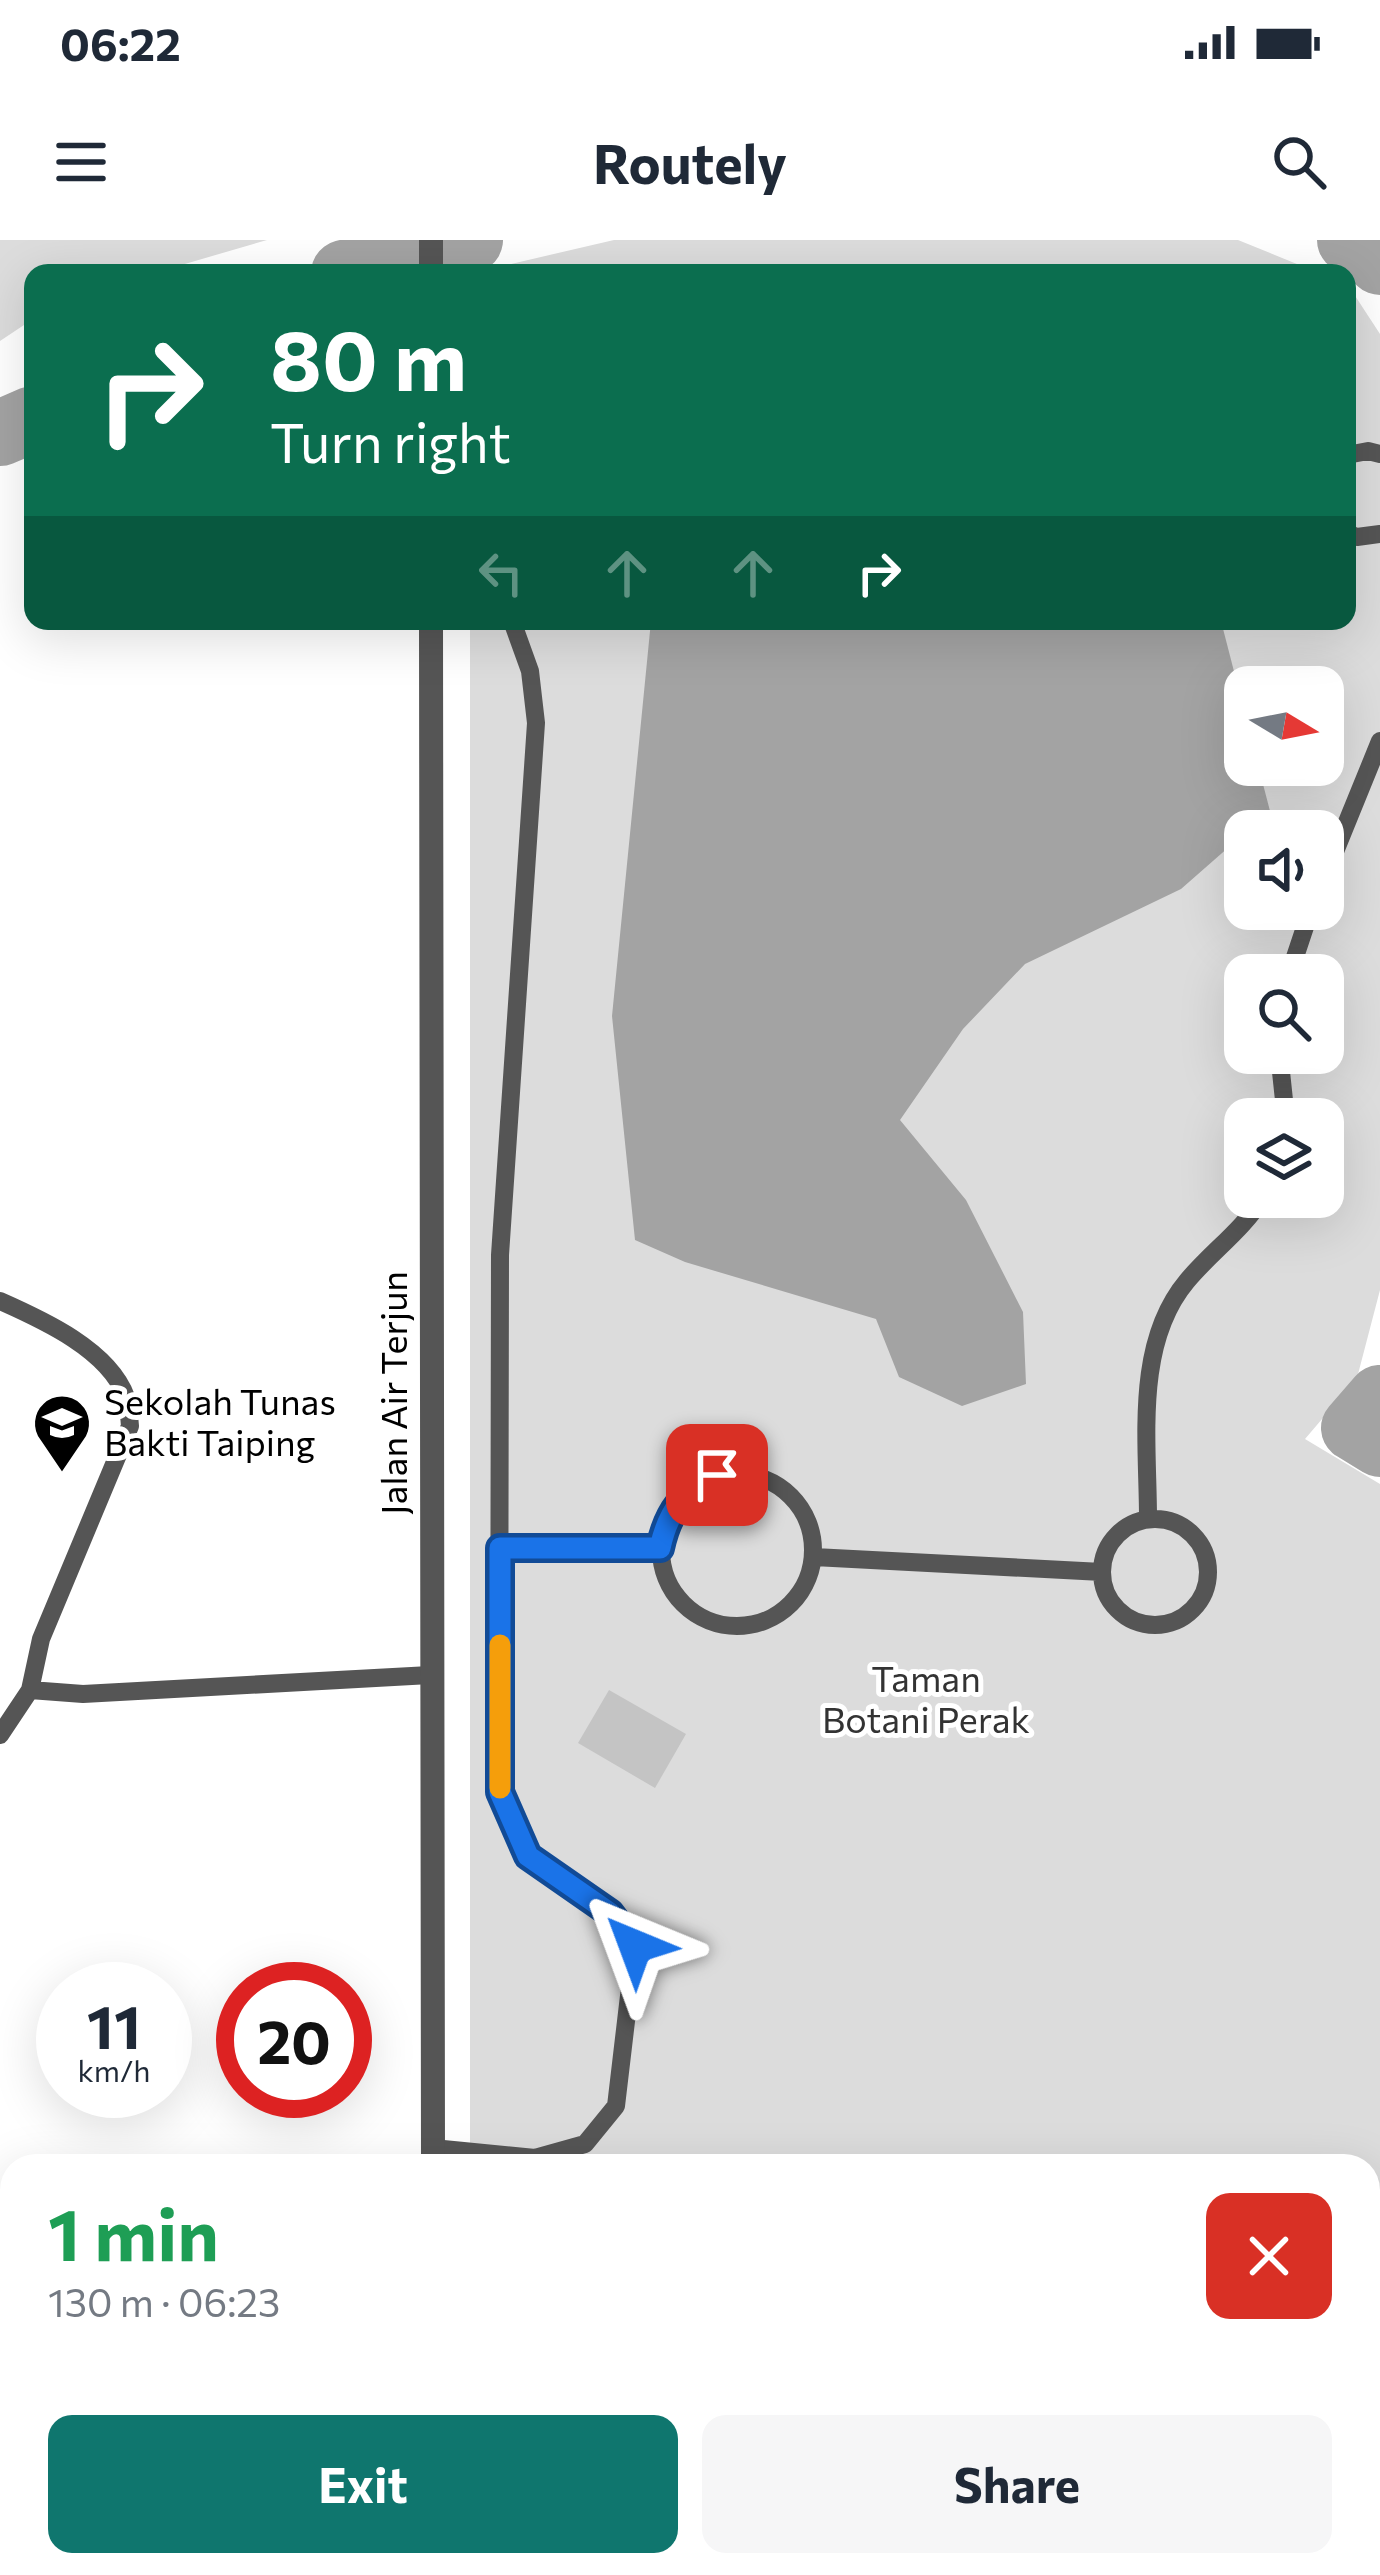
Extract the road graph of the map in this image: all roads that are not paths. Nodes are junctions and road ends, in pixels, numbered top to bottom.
1 (431, 630) edge
2 (515, 630) edge
3 (1380, 741) edge
4 (1344, 829) edge
5 (1246, 1218) edge
6 (0, 1301) edge
7 (1148, 1518) junction
8 (500, 1548) junction
9 (660, 1548) junction
10 (814, 1557) junction
11 (1102, 1572) junction
12 (430, 1675) junction
13 (30, 1690) junction
14 (0, 1735) edge
15 (433, 2154) edge
16 (549, 2154) edge

1 - 12 street, Jalan Air Terjun
2 - 8 lane
3 - 4 lane
5 - 7 lane
6 - 13 lane
7 - 11 lane
7 - 11 lane
8 - 9 lane
8 - 16 lane
9 - 10 lane
9 - 10 lane
10 - 11 lane
12 - 13 lane
12 - 15 street, Jalan Air Terjun
13 - 14 lane

